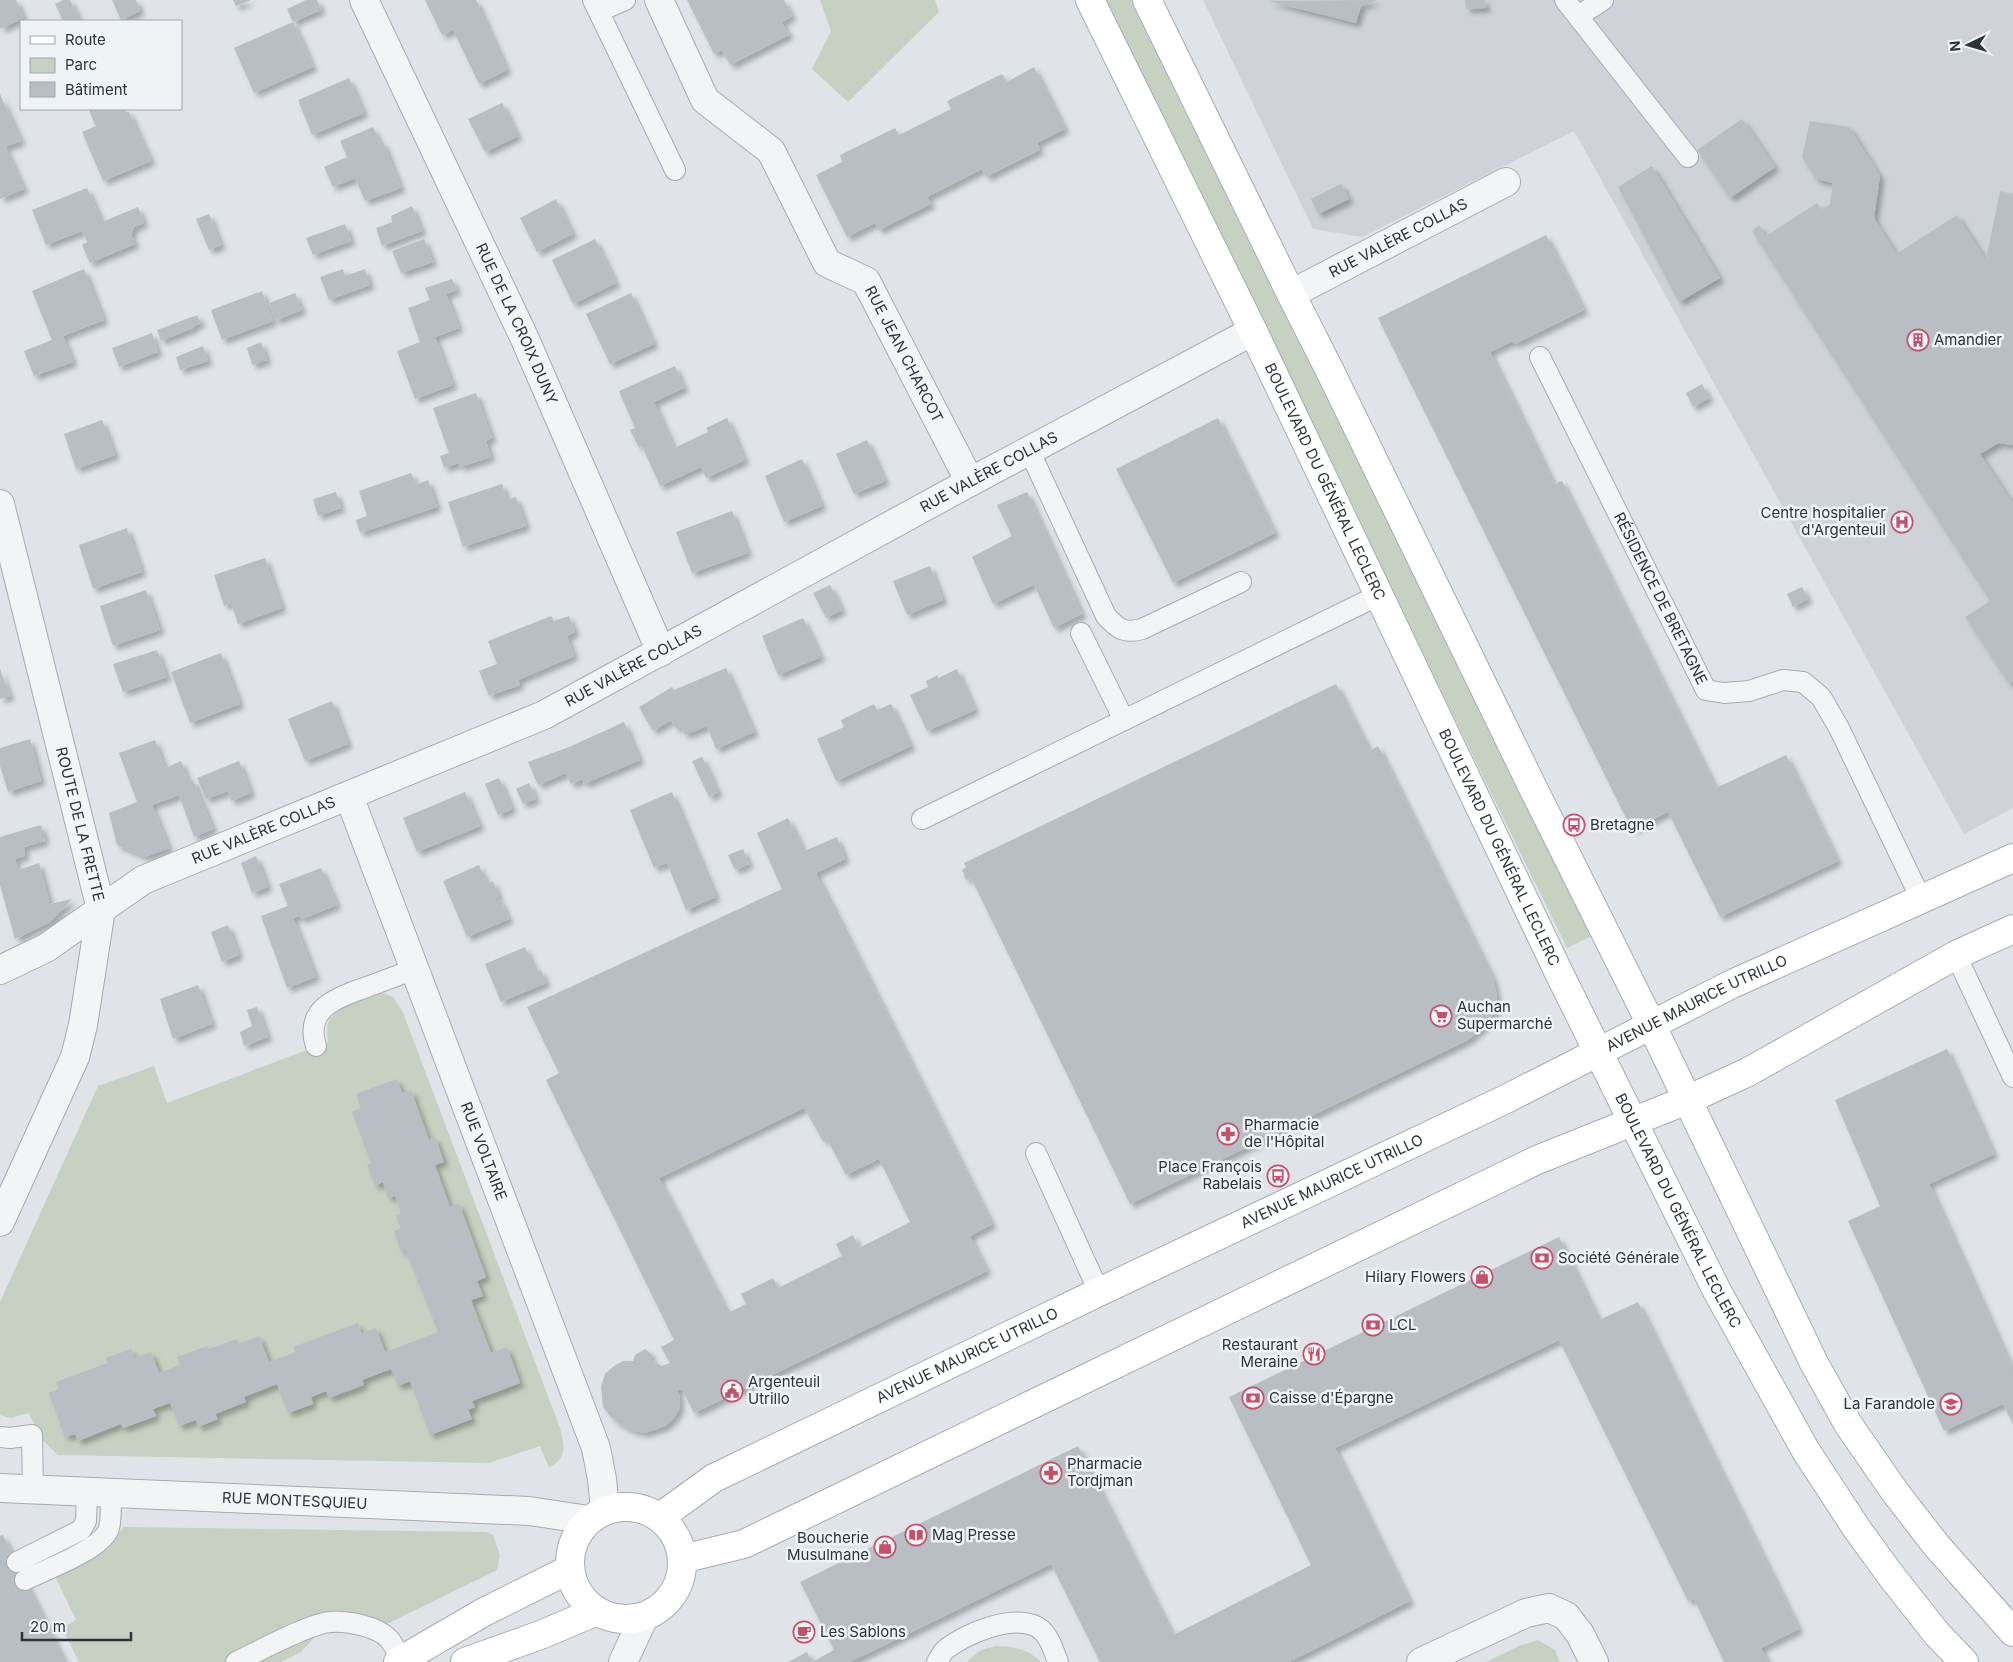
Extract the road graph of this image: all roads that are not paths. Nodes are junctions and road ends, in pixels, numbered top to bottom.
1 (364, 0) edge
2 (625, 0) edge
3 (659, 0) edge
4 (1090, 0) edge
5 (1148, 0) edge
6 (1565, 0) edge
7 (1603, 0) edge
8 (596, 6) edge
9 (1578, 16) junction
10 (1688, 157) dead end
11 (675, 170) dead end
12 (1506, 182) dead end
13 (1291, 294) junction
14 (1253, 331) junction
15 (1540, 357) dead end
16 (1029, 450) junction
17 (970, 482) junction
18 (0, 504) edge
19 (1241, 582) dead end
20 (1379, 595) junction
21 (1081, 633) dead end
22 (661, 652) junction
23 (1124, 720) junction
24 (350, 796) junction
25 (922, 819) dead end
26 (2013, 858) edge
27 (1921, 899) junction
28 (101, 908) junction
29 (2013, 929) edge
30 (1956, 955) junction
31 (415, 969) junction
32 (0, 970) edge
33 (1651, 1024) junction
34 (316, 1046) dead end
35 (1598, 1052) junction
36 (2013, 1077) edge
37 (1687, 1100) junction
38 (1632, 1121) junction
39 (1036, 1153) dead end
40 (0, 1222) edge
41 (1099, 1292) junction
42 (0, 1437) edge
43 (0, 1488) edge
44 (34, 1490) junction
45 (99, 1492) junction
46 (597, 1515) junction
47 (660, 1517) junction
48 (682, 1559) junction
49 (570, 1569) junction
50 (21, 1571) dead end
51 (597, 1611) junction
52 (644, 1618) junction
53 (2013, 1632) edge
54 (401, 1661) edge
55 (236, 1662) edge
56 (465, 1662) edge
57 (624, 1662) edge
58 (937, 1662) edge
59 (1058, 1662) edge
60 (1421, 1662) edge
61 (1594, 1662) edge
62 (1964, 1662) edge

1 - 22 street, RUE DE LA CROIX DUNY
2 - 8 lane
3 - 17 street, RUE JEAN CHARCOT
4 - 14 street, BOULEVARD DU GÉNÉRAL LECLERC
5 - 13 street
6 - 9 lane
7 - 9 lane
8 - 11 lane
9 - 10 lane
12 - 13 street, RUE VALÈRE COLLAS
13 - 33 street
14 - 16 street, RUE VALÈRE COLLAS
14 - 20 street, BOULEVARD DU GÉNÉRAL LECLERC
15 - 27 lane, RÉSIDENCE DE BRETAGNE
16 - 17 street, RUE VALÈRE COLLAS
16 - 19 lane
17 - 22 street, RUE VALÈRE COLLAS
18 - 28 street, ROUTE DE LA FRETTE
20 - 23 lane
20 - 35 street, BOULEVARD DU GÉNÉRAL LECLERC
21 - 23 lane
22 - 24 street, RUE VALÈRE COLLAS
23 - 25 lane
24 - 28 street, RUE VALÈRE COLLAS
24 - 31 street, RUE VOLTAIRE
26 - 27 street, AVENUE MAURICE UTRILLO
27 - 33 street, AVENUE MAURICE UTRILLO
28 - 32 street, RUE VALÈRE COLLAS
28 - 40 street, ROUTE DE LA FRETTE
29 - 30 street
30 - 36 lane
30 - 37 street
31 - 34 lane
31 - 46 street, RUE VOLTAIRE
33 - 35 street, AVENUE MAURICE UTRILLO
33 - 37 street
35 - 38 street, BOULEVARD DU GÉNÉRAL LECLERC
35 - 41 street, AVENUE MAURICE UTRILLO
37 - 38 street
37 - 53 street
38 - 48 street
38 - 62 street, BOULEVARD DU GÉNÉRAL LECLERC
39 - 41 lane
41 - 47 street, AVENUE MAURICE UTRILLO
42 - 44 lane
43 - 44 street, RUE MONTESQUIEU
44 - 45 street, RUE MONTESQUIEU
45 - 46 street, RUE MONTESQUIEU
45 - 50 lane
46 - 47 street
46 - 49 street
47 - 48 street
48 - 52 street
49 - 51 street
49 - 54 street
51 - 52 street
51 - 56 street
52 - 57 street
54 - 55 lane
58 - 59 lane
60 - 61 street

